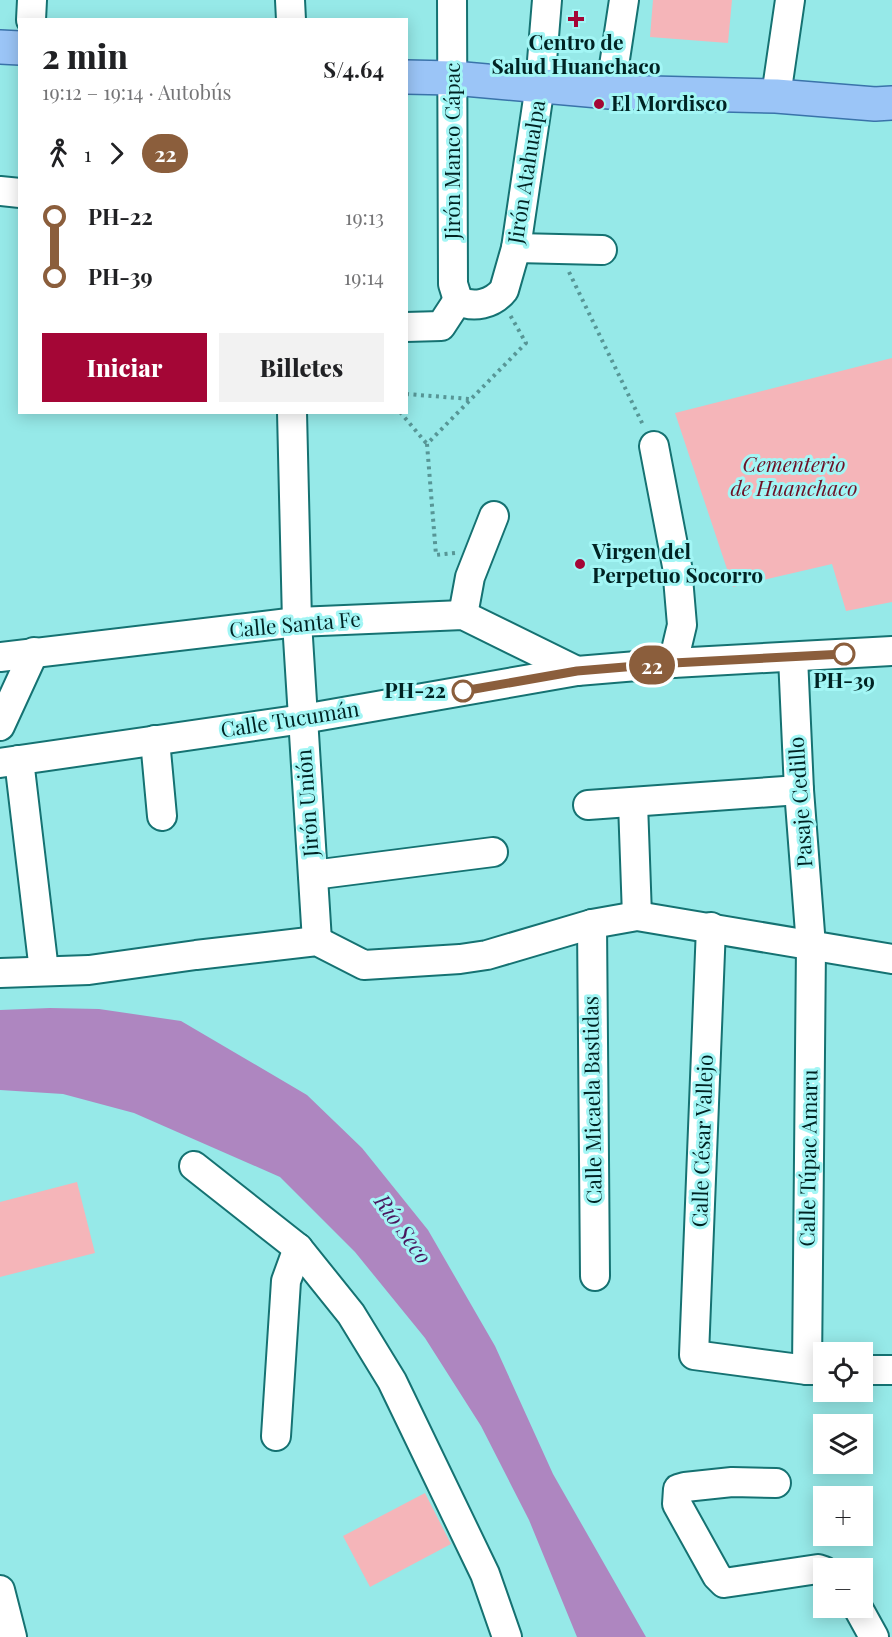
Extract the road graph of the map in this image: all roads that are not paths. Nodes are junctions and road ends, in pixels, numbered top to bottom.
1 (32, 0) edge
2 (290, 0) edge
3 (452, 0) edge
4 (547, 0) edge
5 (624, 0) edge
6 (790, 0) edge
7 (31, 18) edge
8 (291, 18) edge
9 (0, 47) edge
10 (18, 48) edge
11 (408, 77) edge
12 (453, 78) junction
13 (540, 85) junction
14 (610, 92) junction
15 (776, 96) junction
16 (892, 102) edge
17 (0, 191) edge
18 (18, 193) edge
19 (516, 248) junction
20 (602, 250) dead end
21 (458, 300) junction
22 (408, 327) edge
23 (292, 414) edge
24 (654, 446) road end
25 (494, 516) dead end
26 (464, 615) junction
27 (297, 622) junction
28 (892, 651) edge
29 (34, 652) junction
30 (0, 657) edge
31 (794, 657) junction
32 (673, 663) junction
33 (577, 671) junction
34 (303, 719) junction
35 (0, 726) edge
36 (155, 740) junction
37 (9, 761) edge
38 (799, 790) junction
39 (633, 803) junction
40 (588, 805) dead end
41 (162, 816) dead end
42 (493, 852) dead end
43 (313, 875) junction
44 (637, 916) junction
45 (592, 924) junction
46 (711, 927) junction
47 (317, 942) junction
48 (811, 946) junction
49 (892, 959) edge
50 (44, 971) junction
51 (0, 973) edge
52 (194, 1166) dead end
53 (298, 1248) junction
54 (595, 1276) dead end
55 (815, 1342) edge
56 (813, 1370) edge
57 (873, 1370) edge
58 (892, 1370) edge
59 (276, 1436) dead end
60 (776, 1483) dead end
61 (813, 1570) edge
62 (0, 1590) edge
63 (864, 1618) edge
64 (12, 1637) edge
65 (507, 1637) edge
66 (874, 1637) edge

1 - 7 street
2 - 8 street
3 - 12 street, Jirón Manco Cápac
4 - 13 street, Jirón Atahualpa
5 - 14 street
6 - 15 street
9 - 10 main road
11 - 12 main road
12 - 13 main road
12 - 21 street, Jirón Manco Cápac
13 - 14 main road
13 - 19 street, Jirón Atahualpa
14 - 15 main road
15 - 16 main road
17 - 18 street
19 - 20 street
19 - 21 street, Jirón Atahualpa
21 - 22 street
23 - 27 street, Jirón Unión
24 - 32 street
25 - 26 street
26 - 27 street, Calle Santa Fe
26 - 33 street, Calle Santa Fe
27 - 29 street, Calle Santa Fe
27 - 34 street, Jirón Unión
28 - 31 street, Calle Tucumán
29 - 30 street, Calle Santa Fe
29 - 35 street
31 - 32 street, Calle Tucumán
31 - 38 street, Pasaje Cedillo
32 - 33 street, Calle Tucumán
33 - 34 street, Calle Tucumán
34 - 36 street, Calle Tucumán
34 - 43 street, Jirón Unión
36 - 37 street, Calle Tucumán
36 - 41 street
37 - 50 street
38 - 39 street
38 - 48 street, Pasaje Cedillo
39 - 40 street
39 - 44 street
42 - 43 street
43 - 47 street, Jirón Unión
44 - 45 street
44 - 46 street
45 - 47 street
45 - 54 street, Calle Micaela Bastidas
46 - 48 street
46 - 56 street, Calle César Vallejo
47 - 50 street
48 - 49 street
48 - 55 street, Calle Túpac Amaru
50 - 51 street
52 - 53 street
53 - 59 street
53 - 65 street
57 - 58 street
60 - 61 street
62 - 64 street
63 - 66 street

